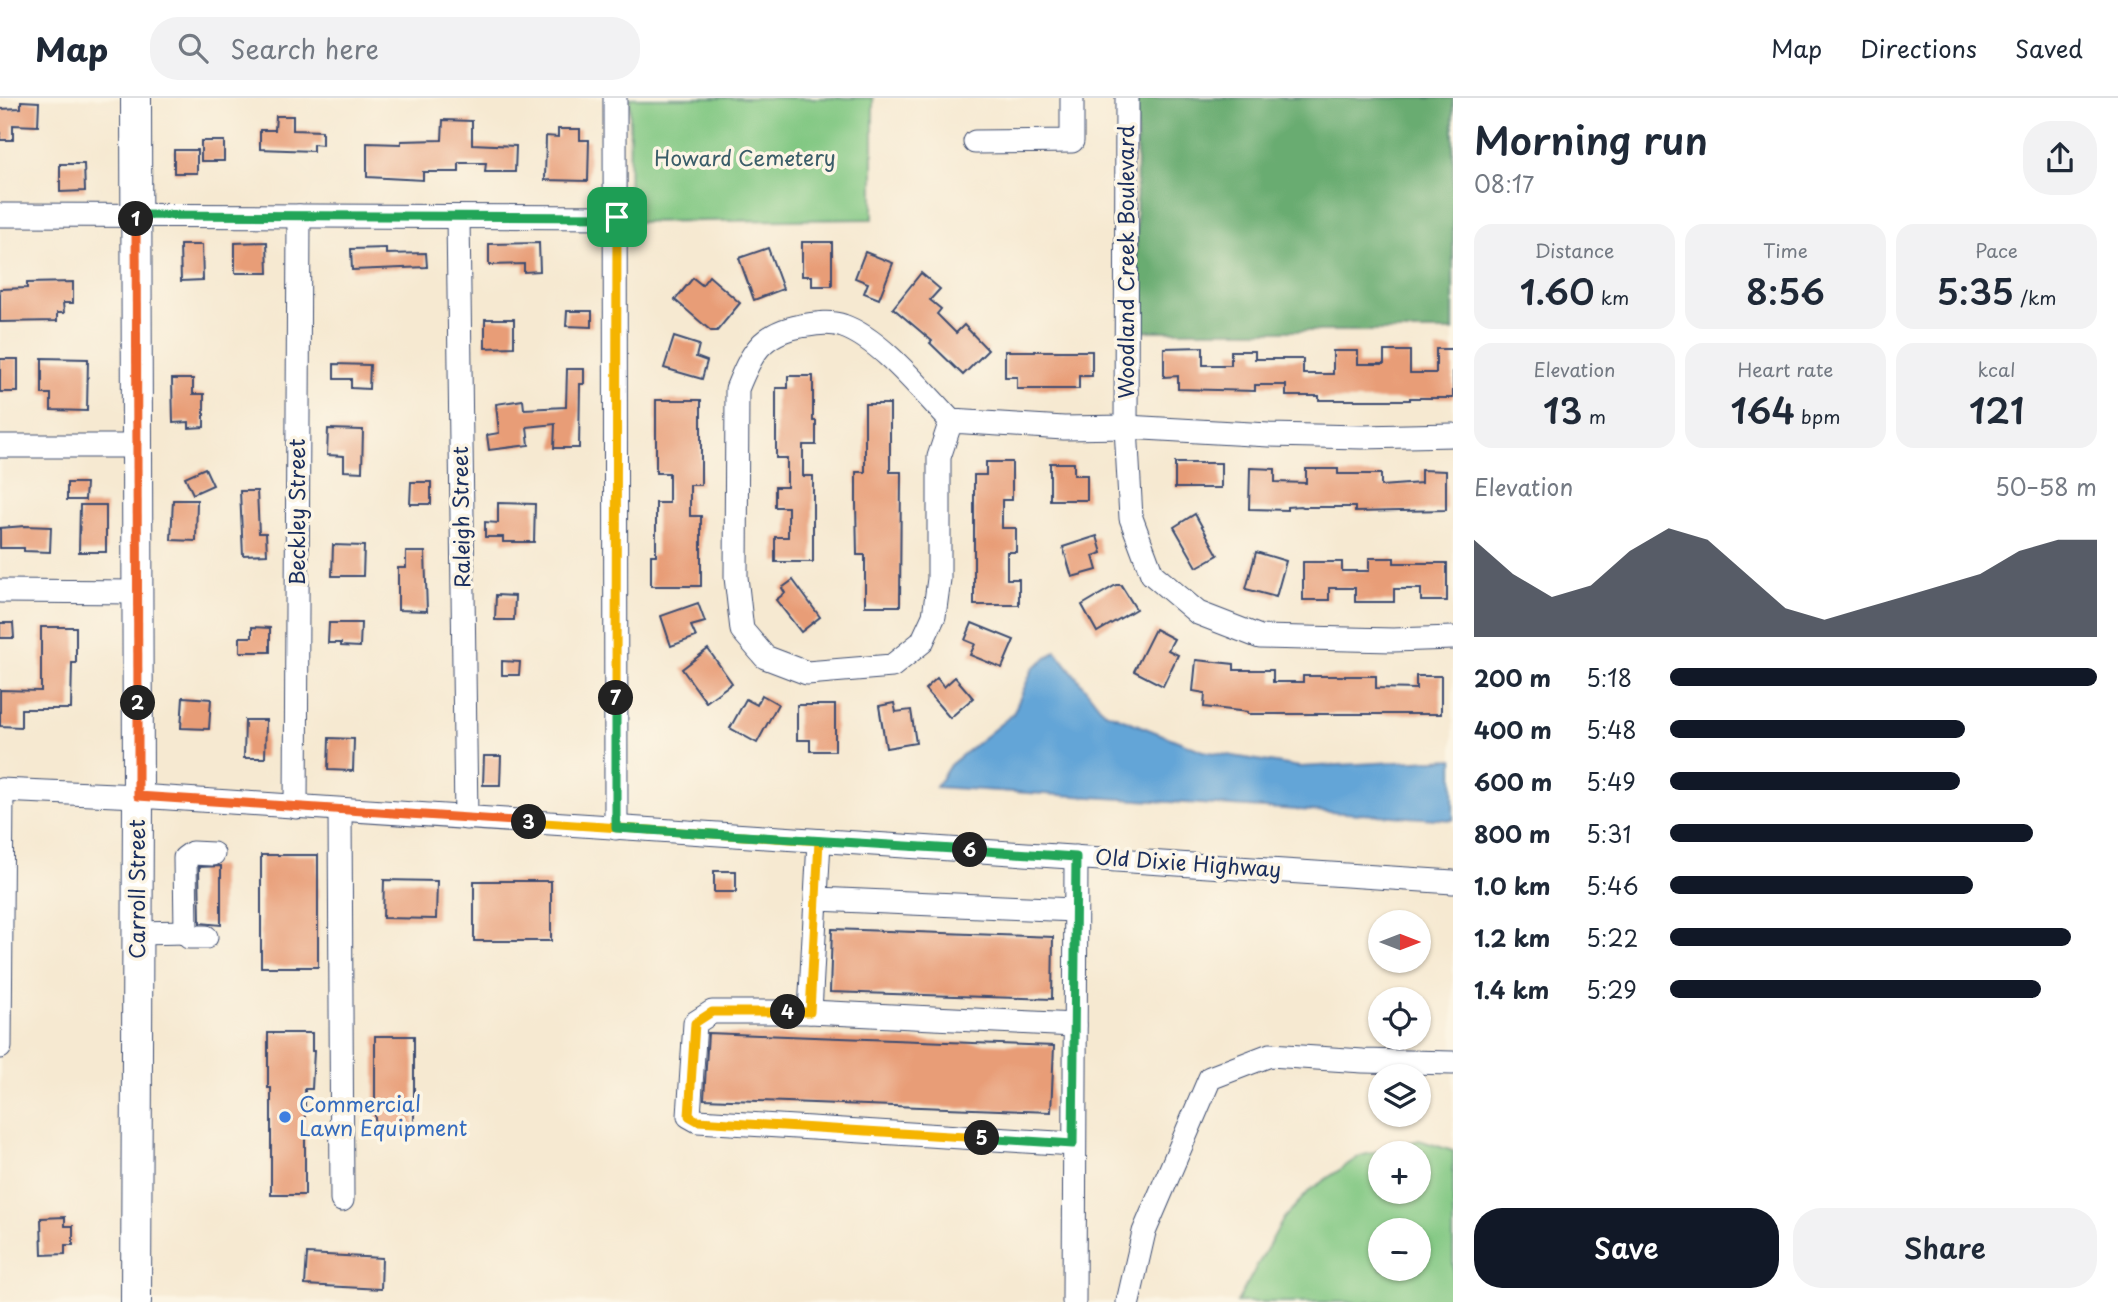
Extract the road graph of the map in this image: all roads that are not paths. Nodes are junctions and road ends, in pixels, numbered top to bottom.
1 (136, 98) edge
2 (615, 98) edge
3 (1072, 98) edge
4 (1127, 98) edge
5 (975, 142) dead end
6 (0, 215) edge
7 (136, 215) junction
8 (299, 216) junction
9 (458, 217) junction
10 (617, 217) junction
11 (951, 421) junction
12 (1126, 427) junction
13 (1453, 435) edge
14 (0, 446) edge
15 (136, 446) junction
16 (0, 591) edge
17 (137, 592) junction
18 (1453, 638) edge
19 (1, 790) edge
20 (138, 796) junction
21 (296, 807) junction
22 (340, 810) junction
23 (466, 818) junction
24 (616, 828) junction
25 (819, 841) junction
26 (213, 854) dead end
27 (1076, 857) junction
28 (1453, 882) edge
29 (817, 899) junction
30 (1075, 910) junction
31 (137, 933) junction
32 (810, 1012) junction
33 (1075, 1025) junction
34 (0, 1047) edge
35 (1453, 1063) edge
36 (1073, 1144) junction
37 (342, 1200) dead end
38 (136, 1302) edge
39 (1074, 1302) edge
40 (1128, 1302) edge

1 - 7 main road, Carroll Street
2 - 10 street
3 - 5 street
4 - 12 street, Woodland Creek Boulevard
6 - 7 street
7 - 8 street
7 - 15 main road, Carroll Street
8 - 9 street
8 - 21 street, Beckley Street
9 - 10 street
9 - 23 street, Raleigh Street
10 - 24 street
11 - 11 street
11 - 12 street
12 - 13 street, Woodland Creek Boulevard
12 - 18 street, Woodland Creek Boulevard
14 - 15 street
15 - 17 main road, Carroll Street
16 - 17 street
17 - 20 main road, Carroll Street
19 - 20 street, Old Dixie Highway
19 - 34 street
20 - 21 street, Old Dixie Highway
20 - 31 main road, Carroll Street
21 - 22 street, Old Dixie Highway
22 - 23 street, Old Dixie Highway
22 - 37 street
23 - 24 street, Old Dixie Highway
24 - 25 street, Old Dixie Highway
25 - 27 street, Old Dixie Highway
25 - 29 street
26 - 31 street
27 - 28 street, Old Dixie Highway
27 - 30 street
29 - 30 street
29 - 32 street
30 - 33 street
31 - 38 main road, Carroll Street
32 - 33 street
32 - 36 street
33 - 36 street
35 - 40 street
36 - 39 street

